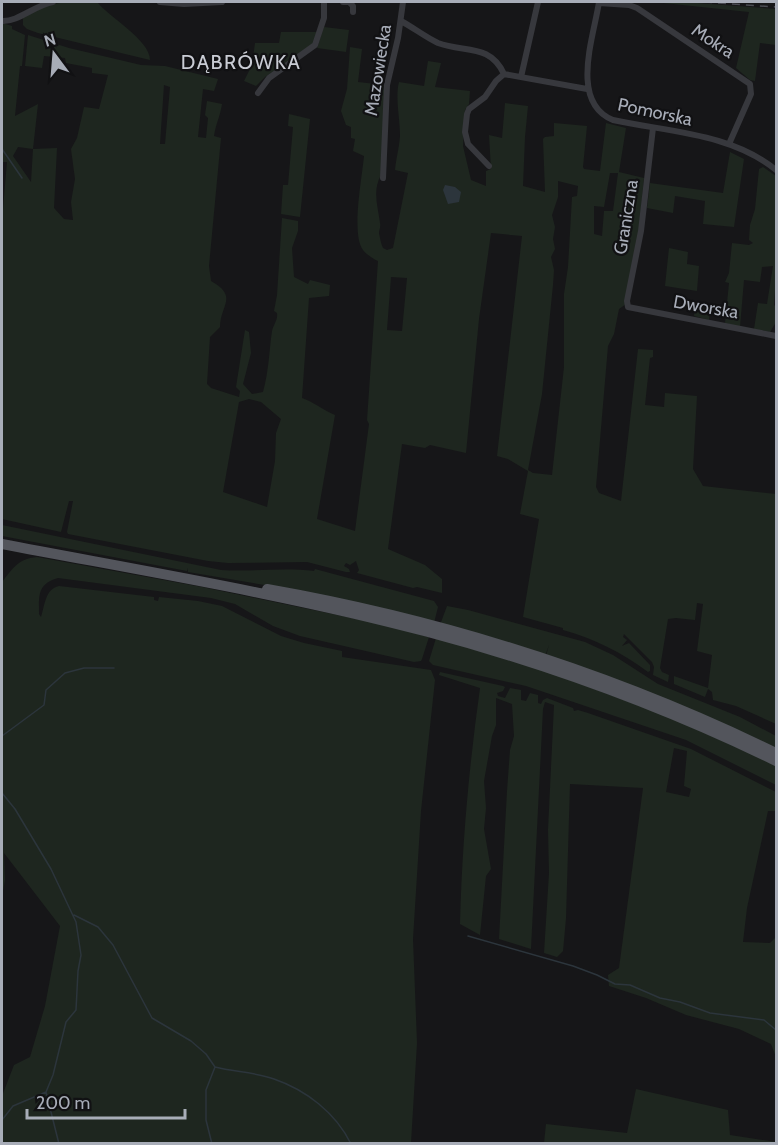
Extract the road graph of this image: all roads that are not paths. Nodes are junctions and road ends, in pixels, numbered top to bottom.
1 (53, 2) edge
2 (160, 2) edge
3 (222, 2) edge
4 (324, 2) edge
5 (343, 2) edge
6 (403, 2) edge
7 (538, 2) edge
8 (599, 2) edge
9 (353, 12) dead end
10 (2, 21) edge
11 (401, 21) junction
12 (504, 74) junction
13 (521, 77) junction
14 (587, 89) junction
15 (258, 93) dead end
16 (653, 128) junction
17 (729, 144) junction
18 (489, 166) dead end
19 (777, 170) edge
20 (383, 178) dead end
21 (630, 308) joint
22 (777, 336) edge
23 (2, 539) edge
24 (2, 544) edge
25 (777, 753) edge
26 (777, 761) edge

1 - 10 street
2 - 3 street
4 - 15 street
5 - 9 street
6 - 11 street, Mazowiecka
7 - 13 street
8 - 14 street
8 - 17 street, Mokra
11 - 12 street
11 - 20 street, Mazowiecka
12 - 13 street
12 - 18 street
13 - 14 street
14 - 16 street, Pomorska
16 - 17 street, Pomorska
16 - 21 street, Graniczna
17 - 19 street, Pomorska
21 - 22 street, Dworska
23 - 25 main road
24 - 26 main road

